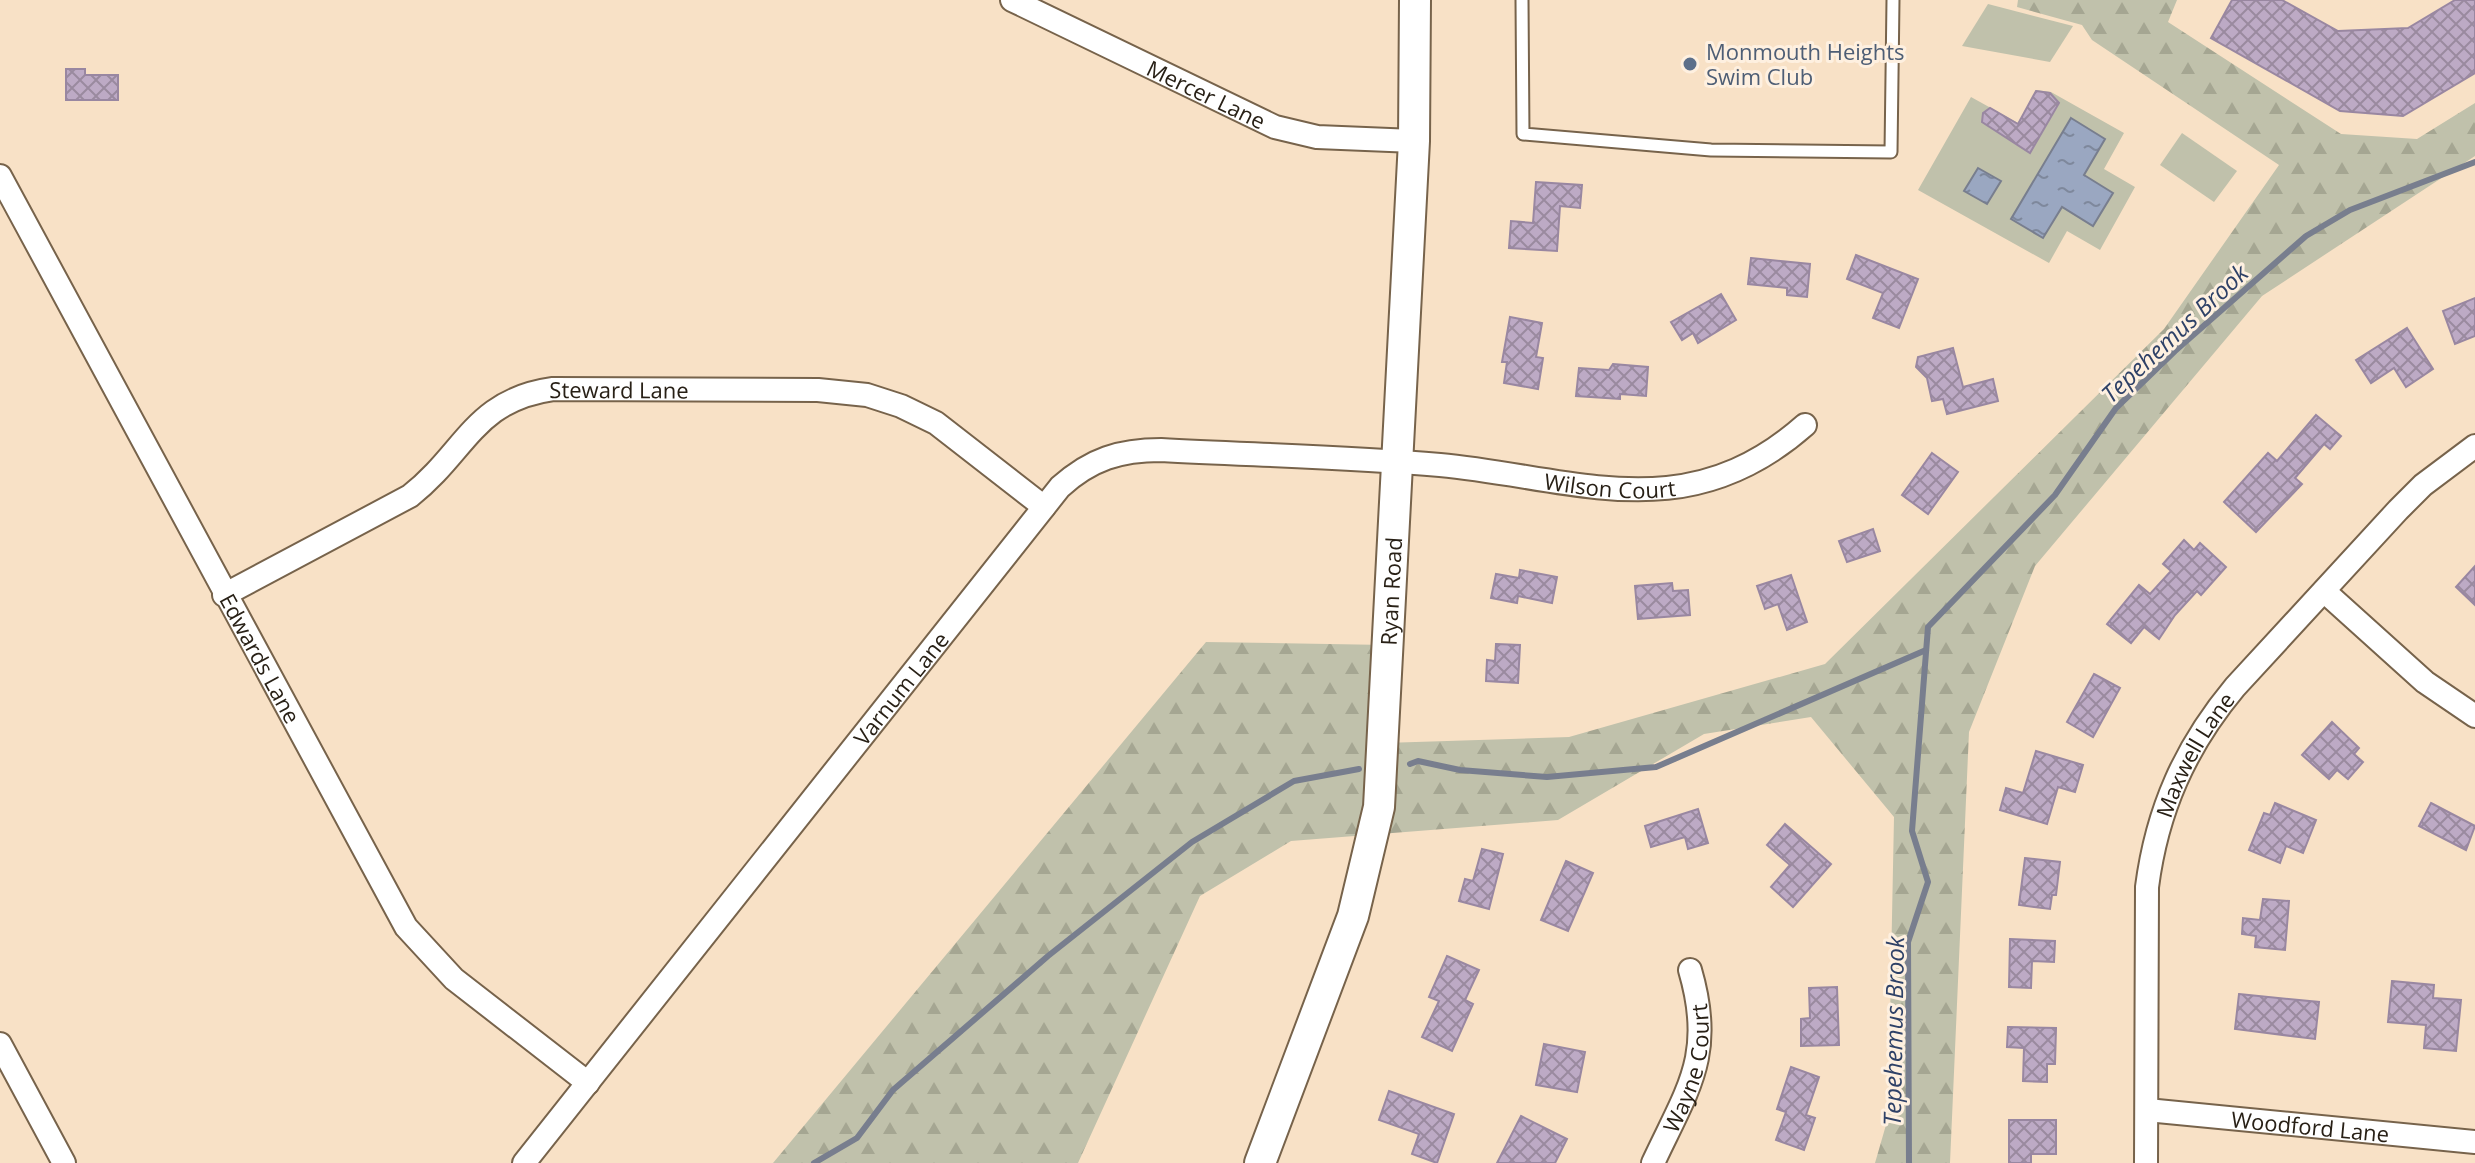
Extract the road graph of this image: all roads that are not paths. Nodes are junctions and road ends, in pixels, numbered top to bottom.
1 (1012, 0) edge
2 (1415, 0) edge
3 (1522, 0) edge
4 (1893, 0) edge
5 (1414, 141) junction
6 (0, 176) edge
7 (1805, 425) dead end
8 (2475, 446) edge
9 (1398, 463) junction
10 (1044, 507) junction
11 (2324, 591) junction
12 (224, 595) junction
13 (2475, 716) edge
14 (1690, 970) dead end
15 (0, 1044) edge
16 (588, 1083) junction
17 (2147, 1110) junction
18 (2475, 1142) edge
19 (64, 1163) edge
20 (524, 1163) edge
21 (1260, 1163) edge
22 (1653, 1163) edge
23 (2146, 1163) edge

1 - 5 street, Mercer Lane
2 - 5 street, Ryan Road
3 - 4 lane
5 - 9 street, Ryan Road
6 - 12 street, Edwards Lane
7 - 9 street, Wilson Court
8 - 11 street, Maxwell Lane
9 - 10 street, Varnum Lane
9 - 21 street, Ryan Road
10 - 12 street, Steward Lane
10 - 16 street, Varnum Lane
11 - 13 street
11 - 17 street, Maxwell Lane
12 - 16 street, Edwards Lane
14 - 22 street, Wayne Court
15 - 19 street
16 - 20 street, Varnum Lane
17 - 18 street, Woodford Lane
17 - 23 street, Maxwell Lane

